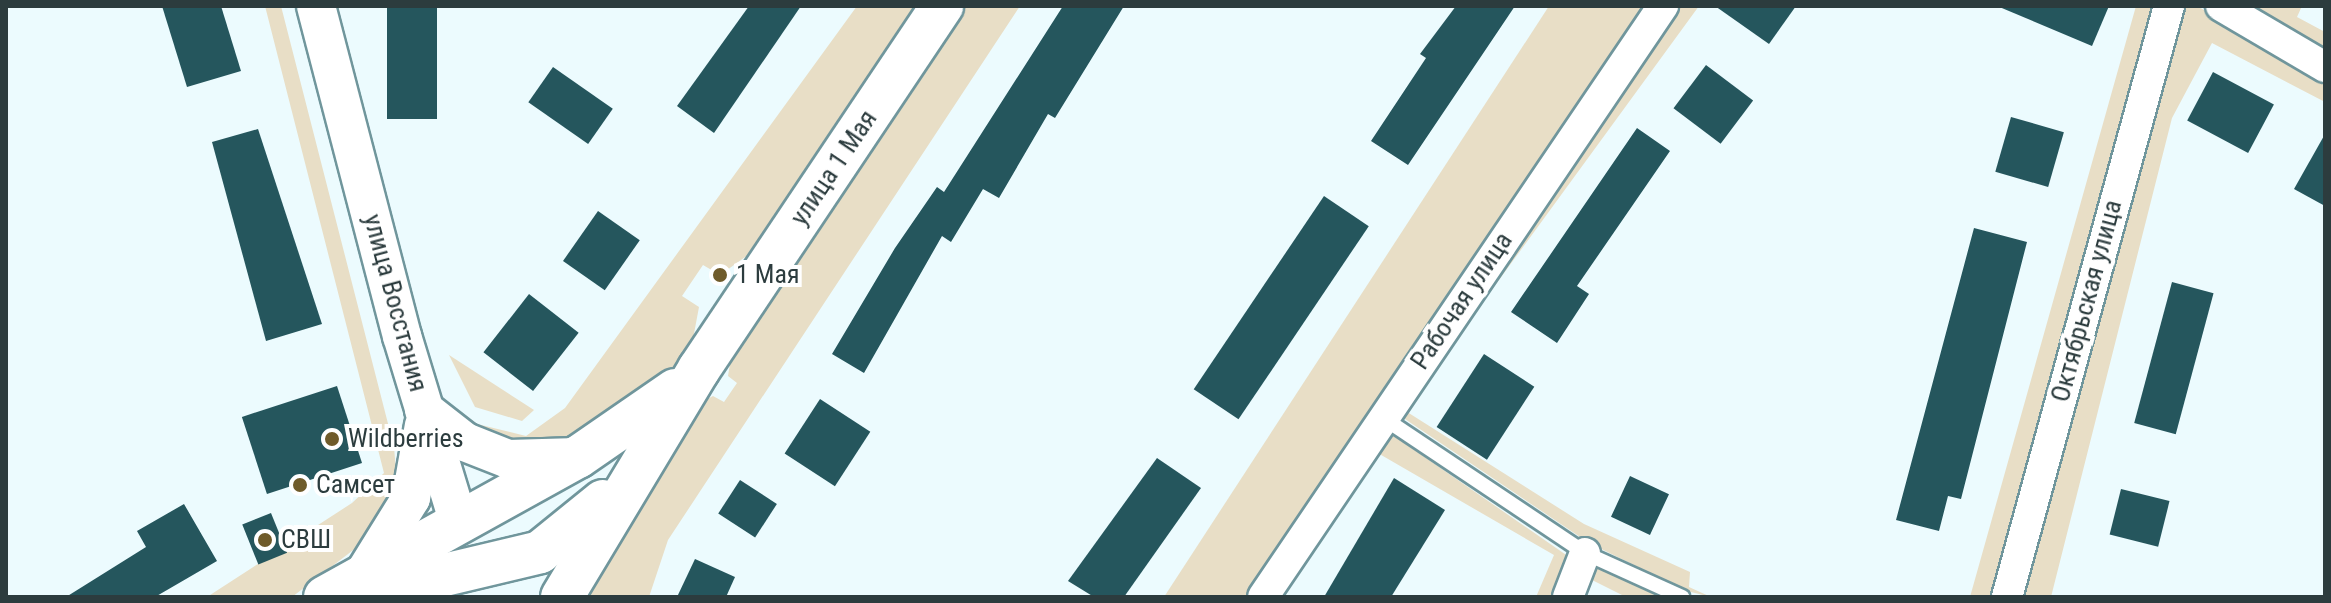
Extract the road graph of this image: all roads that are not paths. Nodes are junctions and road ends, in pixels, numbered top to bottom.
1 (316, 6) edge
2 (942, 6) edge
3 (1663, 6) edge
4 (2169, 6) edge
5 (2225, 7) edge
6 (2325, 67) edge
7 (699, 369) junction
8 (424, 410) junction
9 (1382, 417) junction
10 (646, 453) junction
11 (578, 457) junction
12 (459, 524) junction
13 (1585, 553) junction
14 (480, 583) edge
15 (363, 588) edge
16 (325, 597) edge
17 (436, 597) edge
18 (562, 597) edge
19 (1263, 597) edge
20 (1568, 597) edge
21 (1682, 597) edge
22 (2007, 597) edge

1 - 8 street, улица Восстания
2 - 7 main road, улица 1 Мая
3 - 9 street, Рабочая улица
4 - 22 street, Октябрьская улица
5 - 6 street
7 - 10 main road, улица 1 Мая
7 - 11 main road, улица 1 Мая
8 - 11 street
8 - 12 street, улица Восстания
8 - 15 street
9 - 13 lane
9 - 19 street, Рабочая улица
10 - 14 main road
10 - 18 main road, улица 1 Мая
11 - 12 main road, улица 1 Мая
12 - 14 main road, улица Восстания
12 - 15 main road, улица 1 Мая
13 - 20 street
13 - 21 lane
14 - 15 main road
15 - 16 main road, улица 1 Мая
15 - 17 main road

